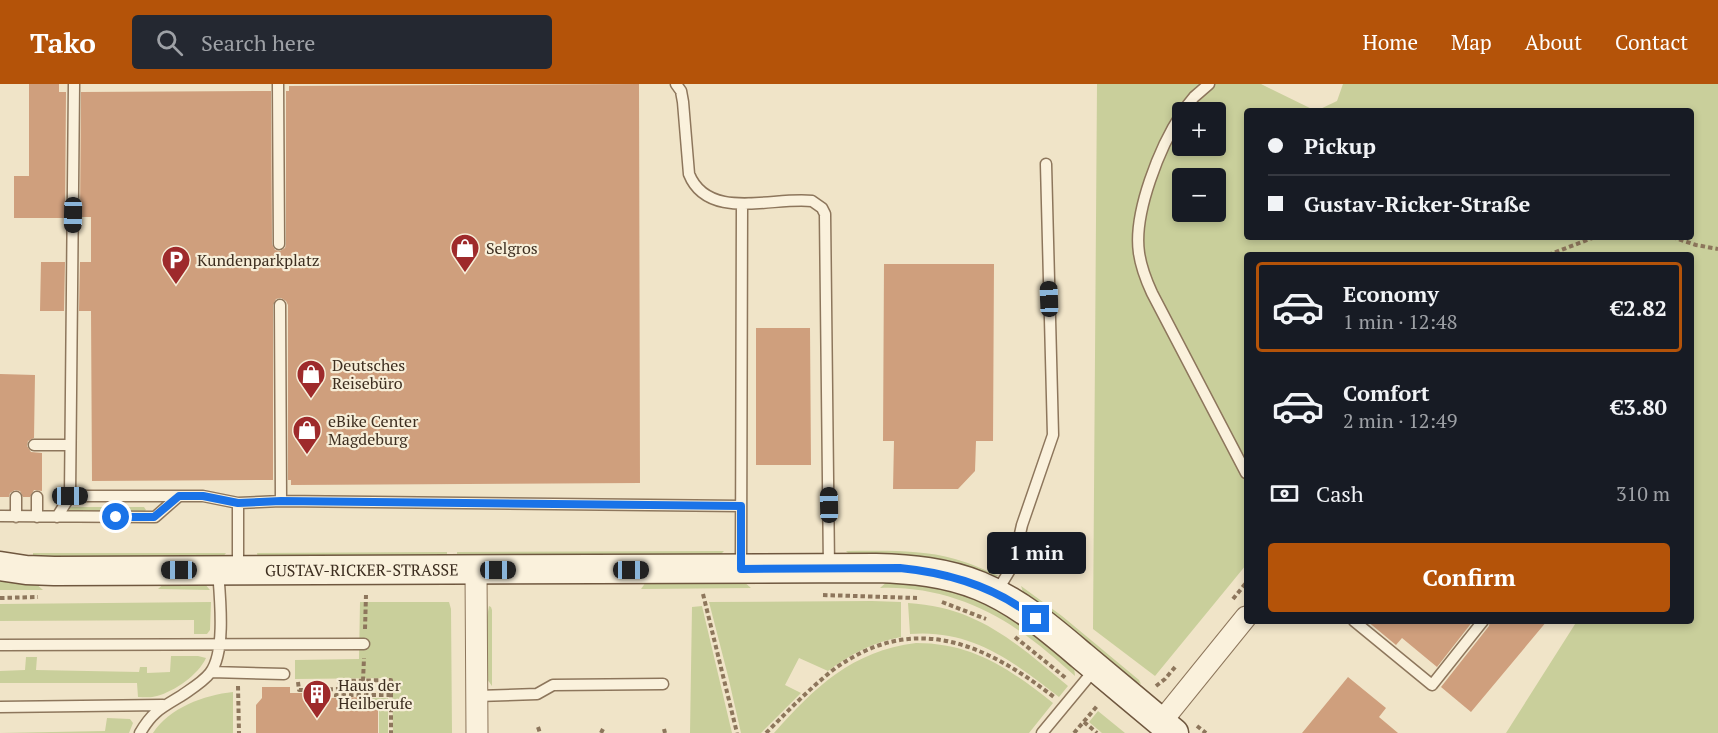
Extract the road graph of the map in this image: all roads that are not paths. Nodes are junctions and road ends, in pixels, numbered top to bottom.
1 (74, 84) edge
2 (278, 84) edge
3 (676, 84) edge
4 (1209, 84) edge
5 (1190, 102) edge
6 (1172, 130) edge
7 (1046, 164) dead end
8 (742, 204) junction
9 (279, 244) dead end
10 (280, 305) dead end
11 (70, 445) junction
12 (36, 447) dead end
13 (1244, 469) edge
14 (37, 496) dead end
15 (70, 496) junction
16 (179, 496) junction
17 (16, 497) dead end
18 (281, 501) junction
19 (238, 503) junction
20 (741, 506) junction
21 (0, 516) edge
22 (16, 517) junction
23 (37, 517) junction
24 (57, 518) junction
25 (0, 566) edge
26 (741, 569) junction
27 (228, 570) junction
28 (476, 570) junction
29 (826, 582) junction
30 (996, 593) junction
31 (1244, 620) edge
32 (1358, 624) edge
33 (1481, 624) edge
34 (220, 644) junction
35 (364, 644) dead end
36 (0, 645) edge
37 (211, 672) junction
38 (284, 674) road end
39 (1087, 678) junction
40 (663, 684) dead end
41 (477, 696) junction
42 (163, 705) junction
43 (0, 707) edge
44 (1167, 728) edge
45 (140, 733) edge
46 (477, 733) edge
47 (1041, 733) edge

1 - 11 lane
2 - 9 lane
3 - 8 lane
4 - 5 lane
6 - 13 lane
7 - 30 lane
8 - 20 lane
8 - 29 lane
10 - 18 lane
11 - 12 lane
11 - 15 lane
14 - 23 lane
15 - 16 lane
15 - 24 lane
16 - 19 lane
16 - 24 lane
17 - 22 lane
18 - 19 lane
18 - 20 lane
19 - 27 lane
20 - 26 lane
21 - 22 lane
22 - 23 lane
23 - 24 lane
25 - 27 street, GUSTAV-RICKER-STRASSE
26 - 28 street, GUSTAV-RICKER-STRASSE
26 - 29 street, GUSTAV-RICKER-STRASSE
27 - 28 street, GUSTAV-RICKER-STRASSE
27 - 34 lane
28 - 41 street
29 - 30 street, GUSTAV-RICKER-STRASSE
30 - 39 street, GUSTAV-RICKER-STRASSE
31 - 44 street
32 - 33 lane
34 - 35 lane
34 - 36 lane
34 - 37 lane
37 - 38 lane
37 - 42 lane
39 - 44 street, GUSTAV-RICKER-STRASSE
39 - 47 lane
40 - 41 lane
41 - 46 street
42 - 43 lane
42 - 45 lane

